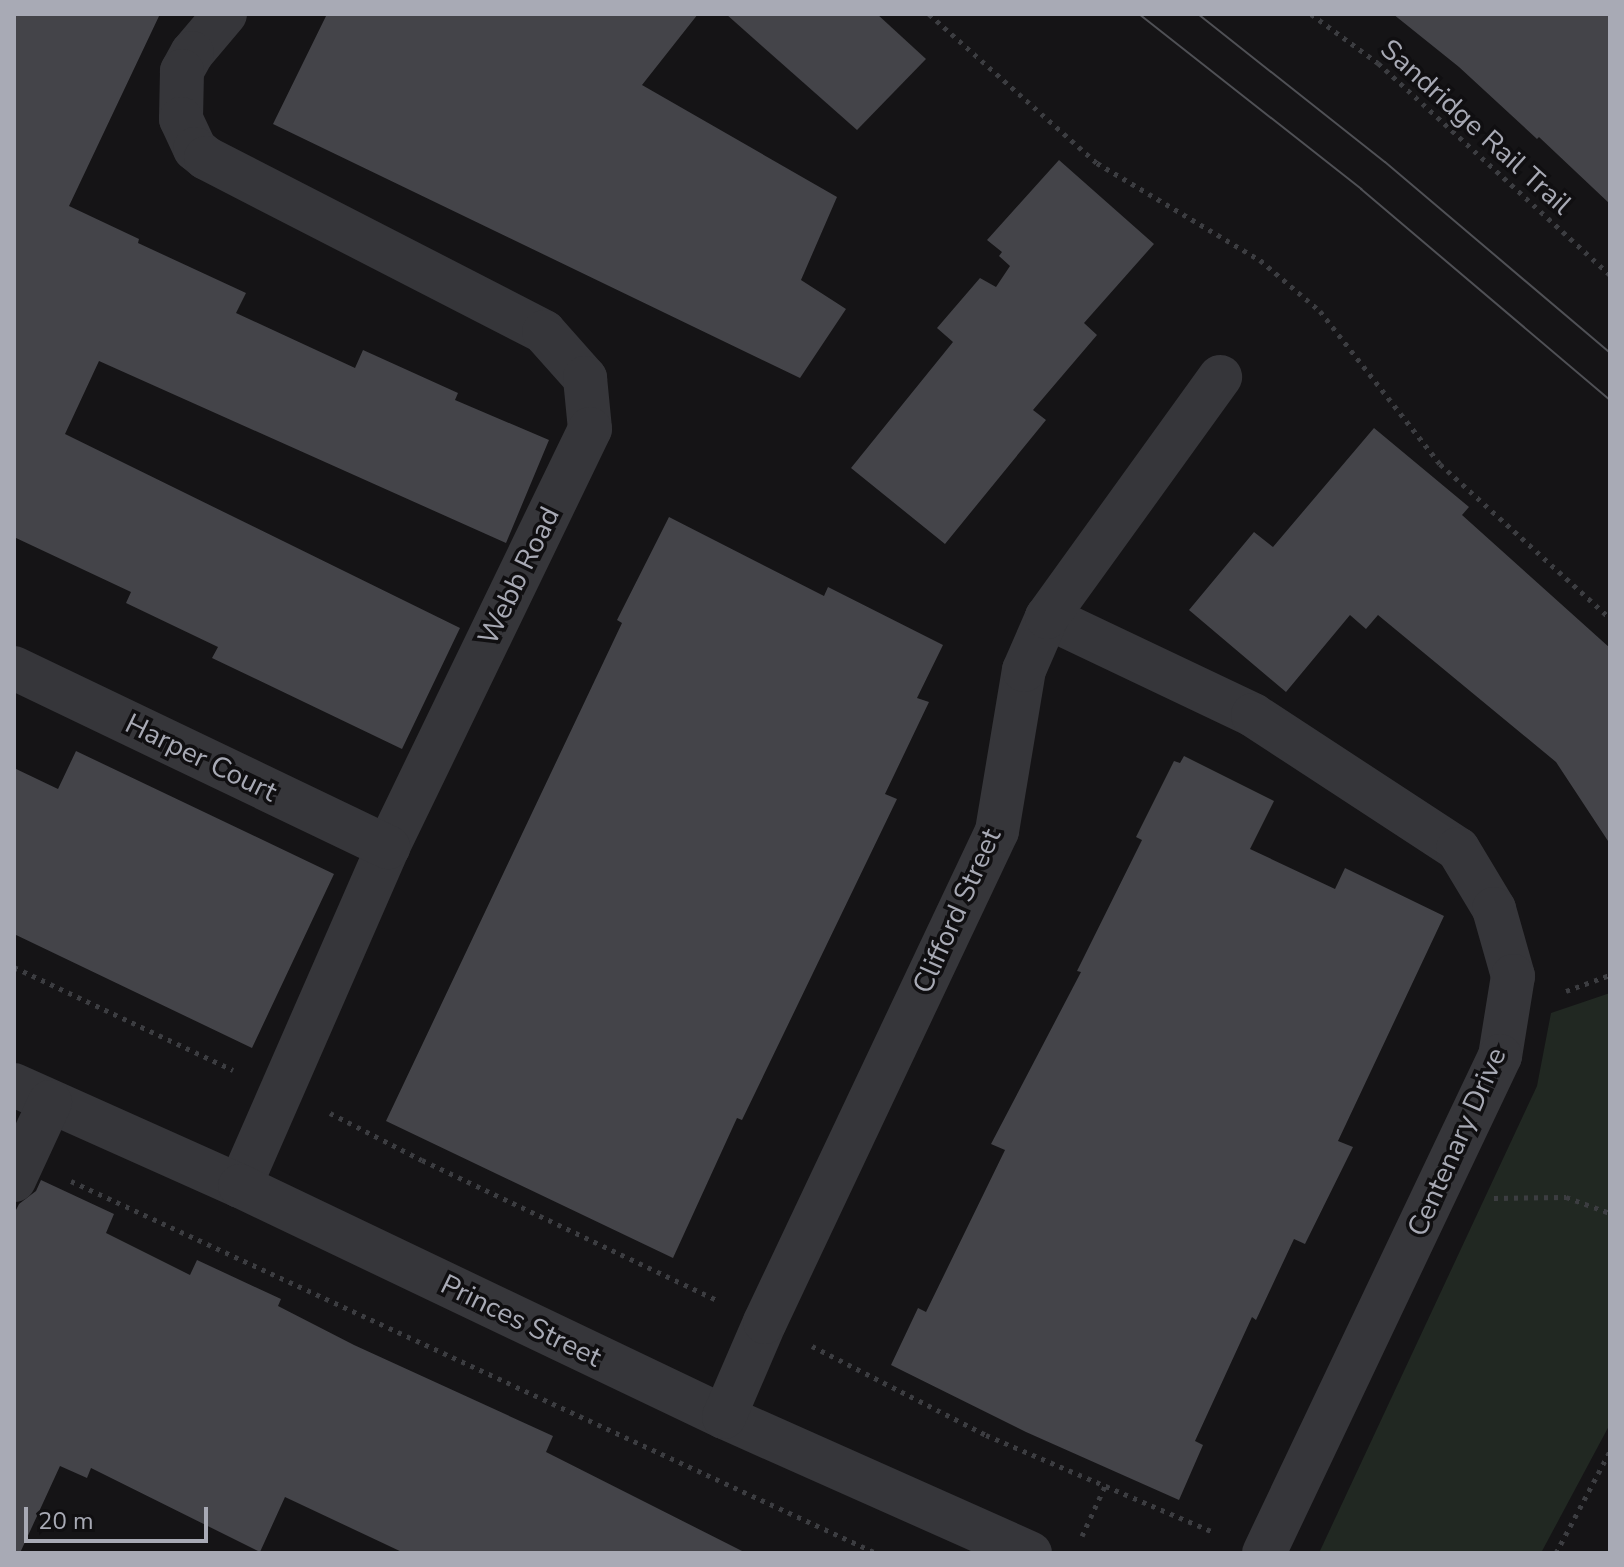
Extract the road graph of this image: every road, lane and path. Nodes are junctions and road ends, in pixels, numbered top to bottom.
1 (225, 14) edge
2 (929, 14) edge
3 (1311, 14) edge
4 (1610, 275) edge
5 (1220, 377) dead end
6 (1047, 617) junction
7 (1610, 618) edge
8 (14, 668) edge
9 (388, 847) junction
10 (14, 967) edge
11 (283, 1088) junction
12 (32, 1093) edge
13 (19, 1170) edge
14 (240, 1186) junction
15 (1435, 1199) junction
16 (1610, 1213) edge
17 (765, 1322) junction
18 (724, 1417) junction
19 (1610, 1451) edge
20 (1105, 1486) junction
21 (1224, 1537) dead end
22 (1080, 1540) dead end
23 (876, 1553) edge
24 (1030, 1553) edge
25 (1264, 1553) edge
26 (1556, 1553) edge

1 - 9 street, Webb Road
2 - 7 path
3 - 4 path, Sandridge Rail Trail
5 - 6 street, Clifford Street
6 - 15 street, Centenary Drive
6 - 17 street, Clifford Street
8 - 9 street, Harper Court
9 - 11 street, Webb Road
10 - 11 path
11 - 14 street, Webb Road
11 - 17 path
12 - 13 street
12 - 14 street, Princes Street
13 - 23 path
14 - 18 street, Princes Street
15 - 16 path
15 - 25 street, Centenary Drive
17 - 18 street, Clifford Street
17 - 20 path
18 - 24 street, Princes Street
19 - 26 path
20 - 21 path
20 - 22 path

